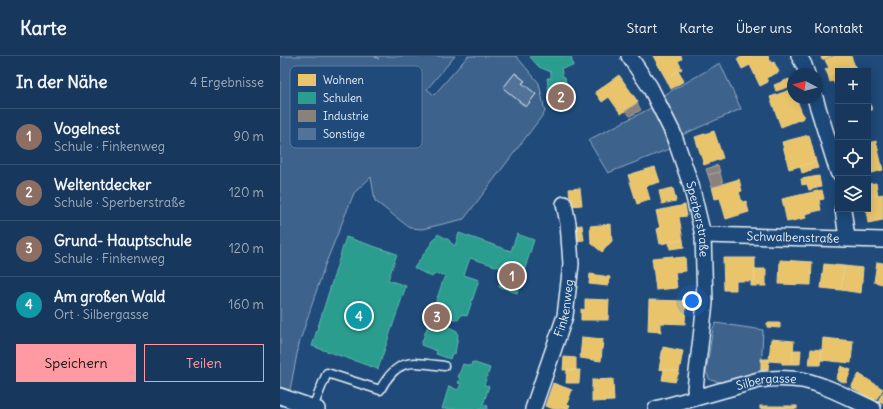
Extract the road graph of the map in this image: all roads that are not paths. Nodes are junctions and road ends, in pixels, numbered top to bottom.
1 (629, 56) edge
2 (799, 56) edge
3 (805, 68) edge
4 (817, 104) edge
5 (835, 162) edge
6 (564, 204) dead end
7 (843, 212) edge
8 (703, 235) junction
9 (846, 238) junction
10 (883, 240) edge
11 (444, 366) dead end
12 (280, 396) edge
13 (697, 397) junction
14 (315, 408) edge
15 (534, 409) edge
16 (656, 409) edge
17 (873, 409) edge

1 - 8 street, Sperberstraße
2 - 3 street
4 - 5 street
6 - 15 street, Finkenweg
7 - 9 street
8 - 9 street, Schwalbenstraße
8 - 13 street, Sperberstraße
9 - 10 street, Schwalbenstraße
11 - 14 lane
12 - 14 street
13 - 16 street, Silbergasse
13 - 17 street, Silbergasse

